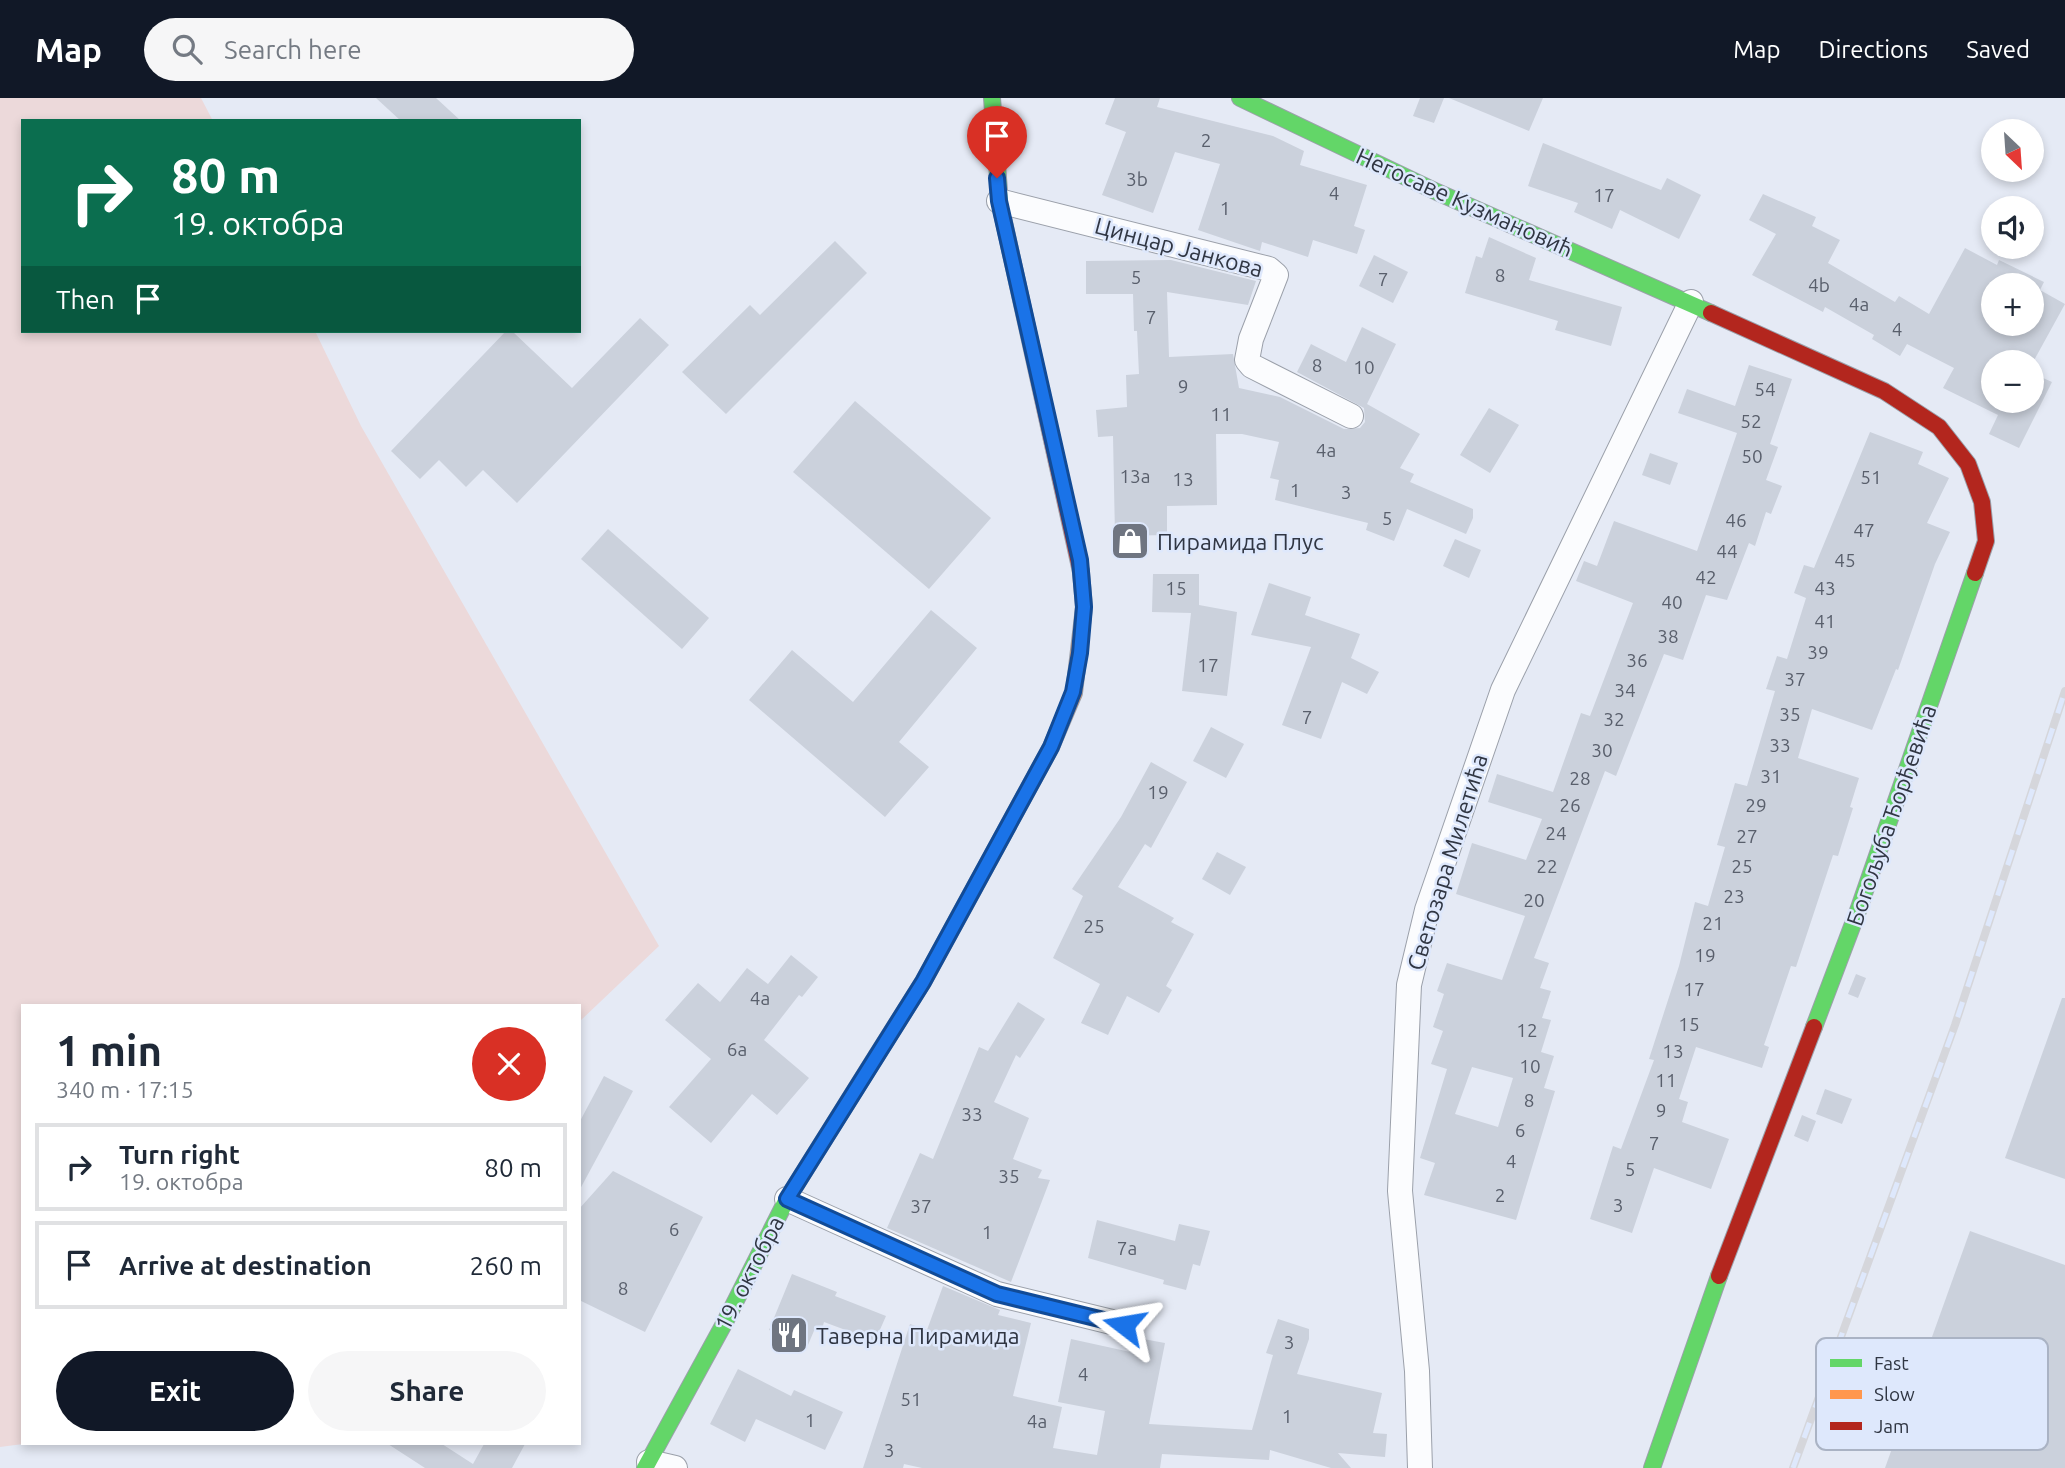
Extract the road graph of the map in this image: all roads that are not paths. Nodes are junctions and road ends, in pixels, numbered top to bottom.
1 (992, 98) edge
2 (1240, 98) edge
3 (999, 201) junction
4 (1691, 302) junction
5 (1351, 416) dead end
6 (787, 1199) junction
7 (1124, 1325) dead end
8 (647, 1465) edge
9 (675, 1468) edge
10 (1420, 1468) edge
11 (1652, 1468) edge

1 - 3 street, 19. октобра
2 - 4 street, Негосаве Кузмановић
3 - 5 street, Цинцар Јанкова
3 - 6 street, 19. октобра
4 - 10 street, Светозара Милетића
4 - 11 street, Богољуба Ђорђевића
6 - 7 street
6 - 8 street, 19. октобра
8 - 9 street

